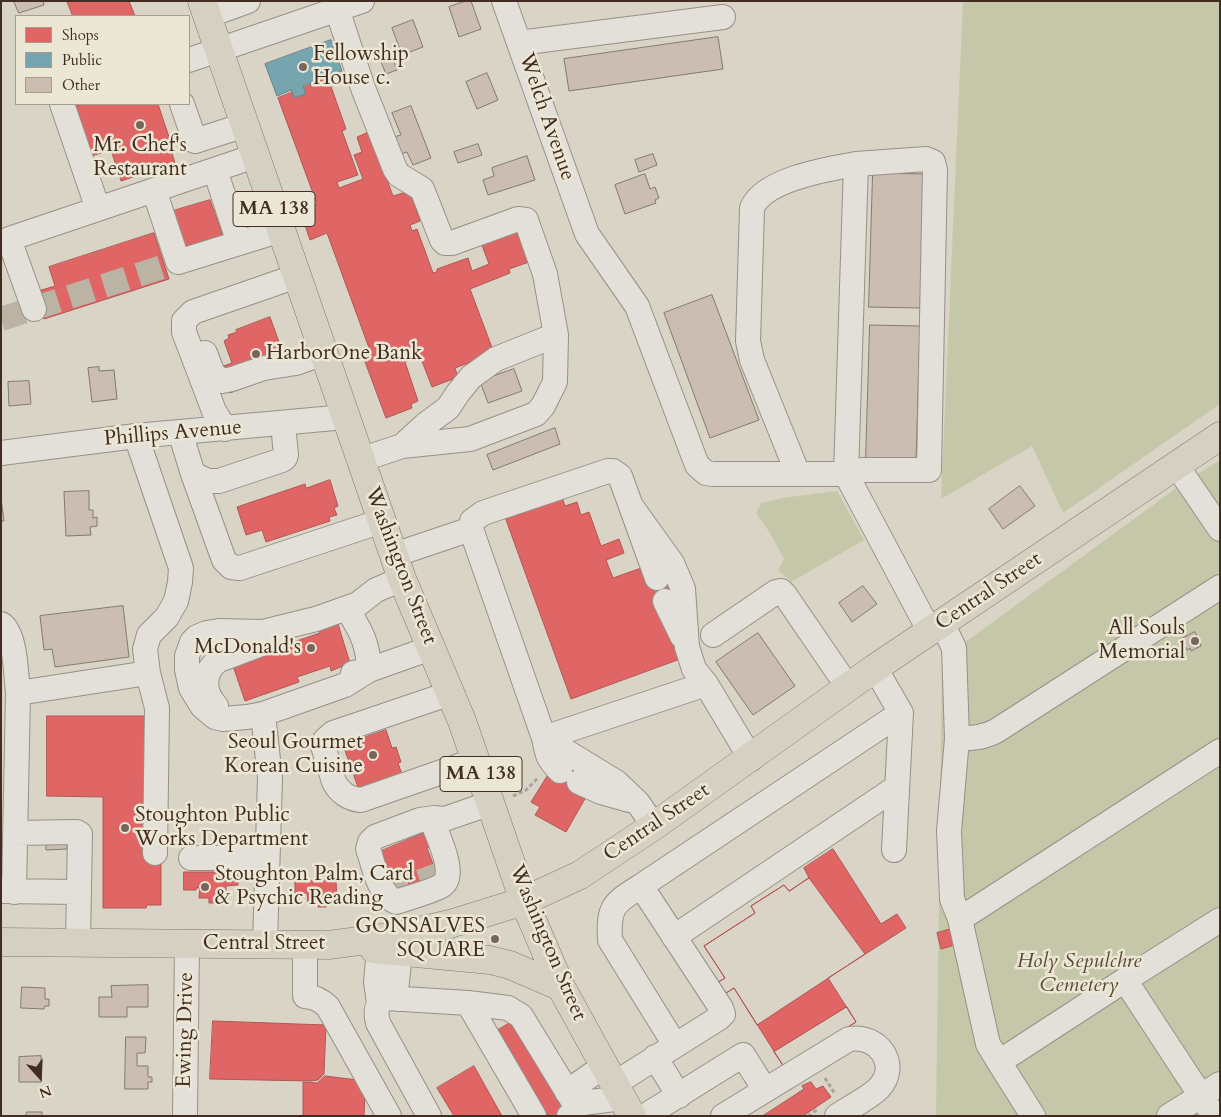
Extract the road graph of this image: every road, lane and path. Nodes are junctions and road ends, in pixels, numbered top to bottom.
1 (248, 1) edge
2 (362, 1) edge
3 (504, 1) edge
4 (204, 8) edge
5 (337, 9) junction
6 (723, 16) dead end
7 (519, 43) junction
8 (219, 50) junction
9 (190, 60) edge
10 (62, 105) edge
11 (182, 105) edge
12 (244, 125) junction
13 (255, 156) junction
14 (856, 164) junction
15 (215, 170) junction
16 (154, 190) junction
17 (98, 209) junction
18 (281, 230) junction
19 (239, 243) junction
20 (297, 276) junction
21 (31, 301) dead end
22 (190, 314) junction
23 (556, 335) junction
24 (324, 353) junction
25 (345, 417) junction
26 (284, 424) junction
27 (225, 429) junction
28 (180, 432) junction
29 (136, 436) junction
30 (1220, 436) edge
31 (402, 446) junction
32 (1, 453) edge
33 (360, 460) junction
34 (1177, 466) junction
35 (798, 474) junction
36 (846, 474) junction
37 (204, 478) junction
38 (631, 506) junction
39 (382, 521) junction
40 (471, 529) junction
41 (1220, 530) edge
42 (398, 567) junction
43 (661, 577) dead end
44 (1220, 587) edge
45 (668, 599) dead end
46 (347, 608) junction
47 (316, 619) junction
48 (1, 624) edge
49 (936, 628) junction
50 (713, 635) dead end
51 (687, 647) junction
52 (431, 648) junction
53 (875, 668) junction
54 (369, 670) junction
55 (148, 673) junction
56 (706, 684) junction
57 (848, 687) junction
58 (18, 693) junction
59 (451, 693) junction
60 (901, 713) junction
61 (263, 714) junction
62 (957, 739) junction
63 (1220, 751) edge
64 (751, 759) junction
65 (476, 760) junction
66 (558, 763) junction
67 (897, 787) junction
68 (502, 800) junction
69 (638, 803) junction
70 (438, 821) junction
71 (654, 826) junction
72 (15, 839) junction
73 (894, 850) dead end
74 (155, 853) dead end
75 (191, 858) dead end
76 (267, 858) junction
77 (641, 886) junction
78 (8, 892) edge
79 (79, 892) junction
80 (524, 901) junction
81 (396, 902) junction
82 (960, 919) junction
83 (1220, 920) edge
84 (680, 933) junction
85 (1, 942) edge
86 (78, 942) junction
87 (187, 944) junction
88 (265, 944) junction
89 (317, 945) junction
90 (392, 946) junction
91 (1125, 980) junction
92 (561, 987) junction
93 (388, 1000) junction
94 (468, 1003) junction
95 (675, 1045) junction
96 (655, 1057) junction
97 (998, 1062) junction
98 (820, 1081) dead end
99 (765, 1090) junction
100 (1210, 1090) edge
101 (618, 1091) edge
102 (679, 1096) junction
103 (570, 1104) edge
104 (837, 1106) edge
105 (185, 1116) edge
106 (389, 1116) edge
107 (429, 1116) edge
108 (446, 1116) edge
109 (534, 1116) edge
110 (645, 1116) edge
111 (723, 1116) edge
112 (746, 1116) edge
113 (820, 1116) edge
114 (1033, 1116) edge
115 (1169, 1116) edge
116 (1214, 1116) edge

1 - 4 street
2 - 5 street
3 - 7 street, Welch Avenue
4 - 8 main road, Washington Street / MA 138
5 - 8 street
5 - 23 street
6 - 7 street
7 - 35 street, Welch Avenue
8 - 9 street
8 - 12 main road, Washington Street / MA 138
10 - 17 street
11 - 12 street
12 - 13 main road, Washington Street / MA 138
13 - 15 street
13 - 18 main road, Washington Street / MA 138
14 - 35 street
14 - 36 street
14 - 36 street
15 - 16 street
15 - 19 street
16 - 17 street
16 - 19 street
17 - 21 street
18 - 19 street
18 - 20 main road, Washington Street / MA 138
20 - 22 street
20 - 24 main road, Washington Street / MA 138
22 - 24 street
22 - 27 street
23 - 31 street
23 - 31 street
24 - 25 main road, Washington Street / MA 138
25 - 26 street, Phillips Avenue
25 - 33 main road, Washington Street / MA 138
26 - 27 street, Phillips Avenue
26 - 37 street
27 - 28 street, Phillips Avenue
28 - 29 street, Phillips Avenue
28 - 37 street
29 - 32 street, Phillips Avenue
29 - 55 street
30 - 34 main road, Central Street
31 - 33 street
33 - 39 main road, Washington Street / MA 138
34 - 41 street
34 - 49 main road, Central Street
35 - 36 street
36 - 49 street
37 - 39 street
38 - 40 street
38 - 43 street
38 - 51 street
39 - 42 main road, Washington Street / MA 138
40 - 42 street
40 - 66 street
42 - 46 street
42 - 52 main road, Washington Street / MA 138
44 - 62 street
45 - 51 street
46 - 47 street
46 - 54 street
47 - 54 street
47 - 61 street
48 - 58 street
49 - 53 main road, Central Street
49 - 62 street
50 - 57 street
51 - 56 street
52 - 54 street
52 - 59 main road, Washington Street / MA 138
53 - 57 main road, Central Street
53 - 60 street
54 - 61 street
55 - 58 street
55 - 74 street
56 - 64 street
56 - 66 street
57 - 64 main road, Central Street
58 - 72 street
59 - 65 main road, Washington Street / MA 138
59 - 65 street
60 - 67 street
60 - 77 street
61 - 76 street
62 - 82 street
63 - 82 street
64 - 71 main road, Central Street
65 - 68 main road, Washington Street / MA 138
66 - 68 path
66 - 69 street
66 - 69 street
67 - 73 street
67 - 84 street
68 - 70 street
68 - 80 main road, Washington Street / MA 138
69 - 71 street
70 - 81 street
70 - 81 street
71 - 80 main road, Central Street
72 - 78 street
72 - 79 street
75 - 76 street
76 - 88 street
77 - 84 street
77 - 95 street
78 - 79 street
79 - 86 street
80 - 90 main road, Central Street
80 - 92 main road, Washington Street / MA 138
81 - 90 street
82 - 97 street
83 - 91 street
84 - 95 street
85 - 86 main road, Central Street
86 - 87 main road, Central Street
87 - 88 main road, Central Street
87 - 105 street, Ewing Drive
88 - 89 main road, Central Street
89 - 90 main road, Central Street
89 - 106 street
90 - 92 main road, Central Street
90 - 93 street
91 - 97 street
91 - 100 street
92 - 101 main road, Washington Street / MA 138
93 - 94 street
93 - 107 street
93 - 108 street
94 - 103 street
94 - 109 street
95 - 96 street
96 - 101 street
96 - 102 street
97 - 114 street
98 - 104 path
99 - 102 street
99 - 104 street
99 - 111 street
100 - 115 street
100 - 116 street
101 - 103 street
101 - 103 street
102 - 110 street
112 - 113 street

